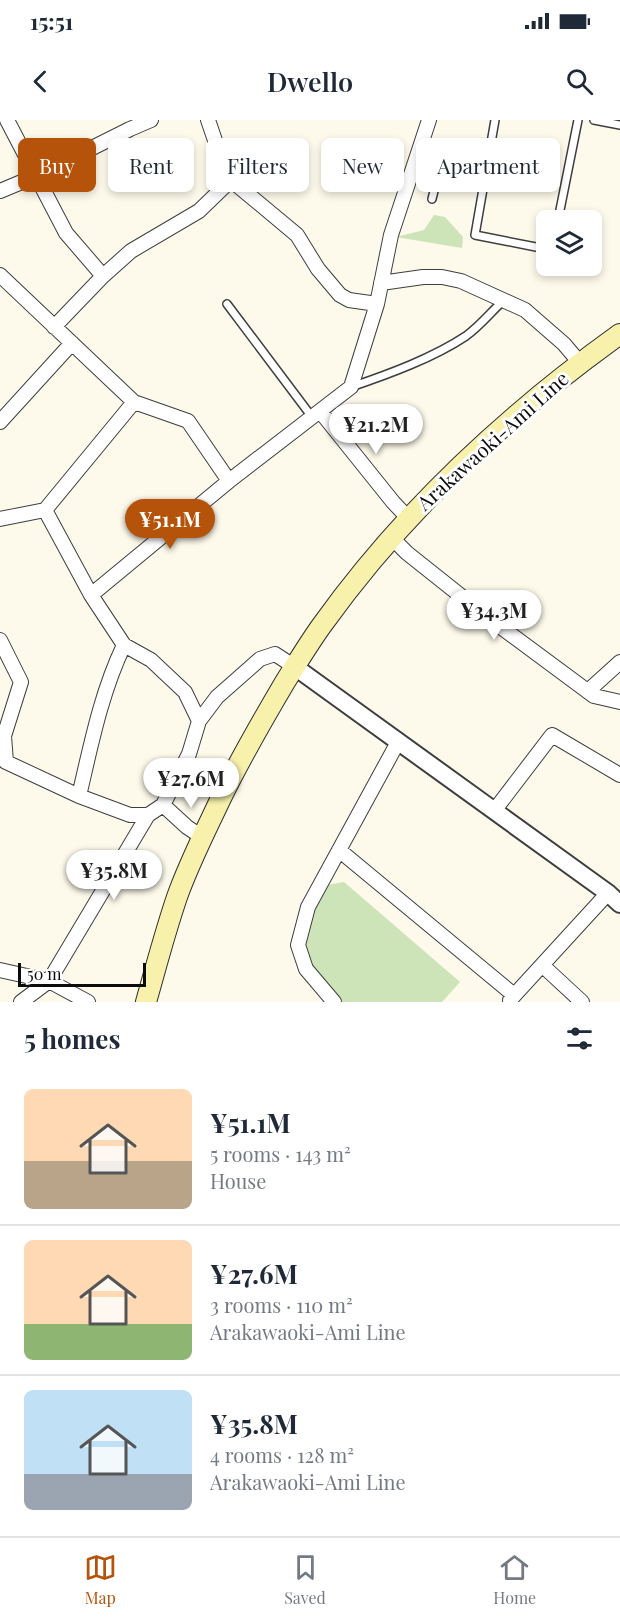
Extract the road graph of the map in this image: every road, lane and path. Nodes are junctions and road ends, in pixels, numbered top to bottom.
1 (7, 120) edge
2 (151, 120) edge
3 (207, 120) edge
4 (429, 120) edge
5 (495, 120) edge
6 (578, 120) edge
7 (594, 120) edge
8 (132, 124) edge
9 (620, 125) edge
10 (214, 138) edge
11 (424, 138) edge
12 (492, 138) edge
13 (18, 141) edge
14 (96, 144) edge
15 (416, 162) edge
16 (18, 184) edge
17 (0, 191) edge
18 (44, 192) edge
19 (218, 192) edge
20 (245, 192) edge
21 (434, 192) edge
22 (482, 192) edge
23 (432, 198) dead end
24 (560, 210) edge
25 (536, 247) edge
26 (103, 276) junction
27 (3, 284) edge
28 (381, 284) junction
29 (504, 300) junction
30 (228, 304) dead end
31 (377, 304) junction
32 (54, 327) junction
33 (620, 334) edge
34 (72, 343) junction
35 (580, 363) junction
36 (351, 387) junction
37 (134, 402) junction
38 (316, 414) junction
39 (0, 422) edge
40 (229, 481) junction
41 (45, 510) junction
42 (0, 519) edge
43 (409, 519) junction
44 (392, 538) junction
45 (91, 595) junction
46 (0, 640) edge
47 (124, 645) junction
48 (620, 662) edge
49 (295, 667) junction
50 (588, 691) junction
51 (620, 702) edge
52 (199, 721) junction
53 (2, 735) edge
54 (398, 742) junction
55 (620, 775) edge
56 (79, 796) junction
57 (163, 805) junction
58 (494, 811) junction
59 (148, 815) junction
60 (202, 837) junction
61 (339, 850) junction
62 (614, 899) edge
63 (542, 965) junction
64 (0, 970) edge
65 (49, 981) junction
66 (511, 999) edge
67 (21, 1002) edge
68 (88, 1002) edge
69 (146, 1002) edge
70 (334, 1002) edge
71 (582, 1002) edge

1 - 13 street
2 - 8 street
3 - 10 street
4 - 11 street
5 - 12 lane
6 - 24 lane
7 - 9 lane
8 - 14 street
15 - 28 street
16 - 17 street
18 - 26 street
19 - 26 street
20 - 31 street
21 - 23 lane
22 - 25 lane
26 - 32 street
27 - 32 street
28 - 29 street
28 - 31 street
29 - 35 street
29 - 36 lane
30 - 38 lane
31 - 36 street
32 - 34 street
33 - 35 main road, Arakawaoki-Ami Line
34 - 37 street
34 - 39 street
35 - 43 main road, Arakawaoki-Ami Line
36 - 38 street
37 - 40 street
37 - 41 street
38 - 40 street
38 - 43 street
40 - 45 street
41 - 42 street
41 - 45 street
43 - 44 main road, Arakawaoki-Ami Line
44 - 49 main road, Arakawaoki-Ami Line
44 - 50 street
45 - 47 street
46 - 53 street
47 - 52 street
47 - 56 street
48 - 50 street
49 - 52 street
49 - 54 street
49 - 60 main road, Arakawaoki-Ami Line
50 - 51 street
52 - 57 street
53 - 56 street
54 - 58 street
54 - 61 street
55 - 58 street
56 - 59 street
57 - 59 street
57 - 60 street
58 - 62 street
59 - 65 street
60 - 69 main road, Arakawaoki-Ami Line
61 - 66 street
61 - 70 street
62 - 63 street
63 - 66 street
63 - 71 street
64 - 65 street
65 - 67 street
65 - 68 street

